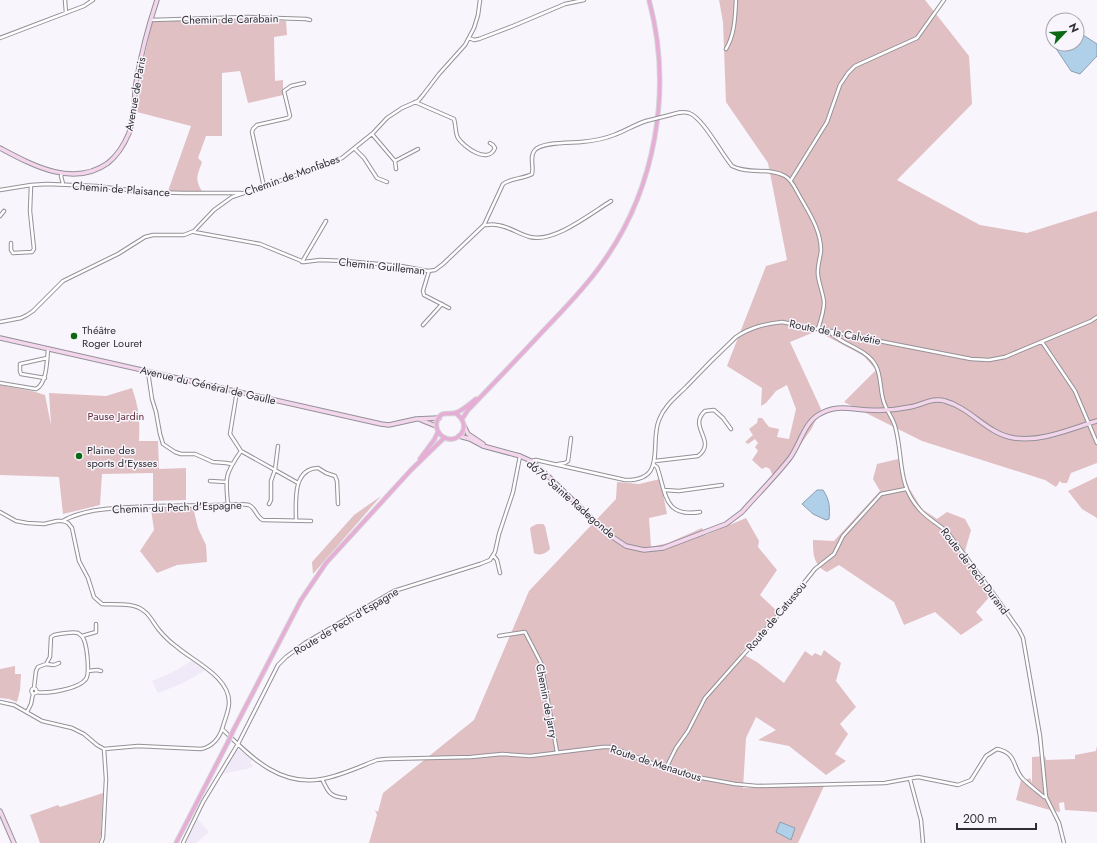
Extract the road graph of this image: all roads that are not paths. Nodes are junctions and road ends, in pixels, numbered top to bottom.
1 (65, 0) edge
2 (92, 0) edge
3 (157, 0) edge
4 (480, 0) edge
5 (584, 0) edge
6 (650, 0) edge
7 (736, 0) edge
8 (944, 0) edge
9 (66, 13) junction
10 (151, 20) junction
11 (310, 20) dead end
12 (0, 38) edge
13 (469, 38) junction
14 (726, 49) dead end
15 (304, 83) dead end
16 (415, 102) junction
17 (372, 134) junction
18 (490, 143) dead end
19 (0, 148) edge
20 (355, 149) junction
21 (418, 149) dead end
22 (395, 161) junction
23 (396, 169) dead end
24 (62, 173) junction
25 (791, 180) junction
26 (387, 182) dead end
27 (63, 184) junction
28 (31, 185) junction
29 (264, 187) junction
30 (0, 190) edge
31 (242, 193) junction
32 (611, 201) dead end
33 (4, 211) dead end
34 (0, 216) edge
35 (326, 221) dead end
36 (484, 226) junction
37 (194, 231) junction
38 (11, 243) dead end
39 (302, 262) junction
40 (429, 271) junction
41 (442, 304) junction
42 (448, 308) dead end
43 (1097, 317) edge
44 (0, 322) edge
45 (423, 325) dead end
46 (818, 329) junction
47 (832, 332) junction
48 (0, 338) edge
49 (1042, 342) junction
50 (48, 349) junction
51 (47, 358) junction
52 (148, 372) junction
53 (45, 378) junction
54 (0, 383) edge
55 (237, 391) junction
56 (483, 395) junction
57 (888, 410) junction
58 (455, 413) junction
59 (416, 418) junction
60 (439, 418) junction
61 (462, 419) junction
62 (1097, 422) edge
63 (1088, 424) junction
64 (436, 426) junction
65 (464, 426) junction
66 (731, 429) dead end
67 (438, 432) junction
68 (459, 436) junction
69 (444, 438) junction
70 (571, 438) dead end
71 (1097, 442) edge
72 (278, 446) dead end
73 (493, 449) junction
74 (241, 451) junction
75 (520, 456) junction
76 (531, 461) junction
77 (655, 461) junction
78 (275, 462) junction
79 (232, 464) junction
80 (557, 465) junction
81 (654, 465) junction
82 (268, 466) junction
83 (275, 470) junction
84 (411, 470) junction
85 (210, 481) dead end
86 (226, 482) junction
87 (298, 483) junction
88 (722, 485) dead end
89 (906, 489) junction
90 (664, 490) junction
91 (269, 504) dead end
92 (338, 504) dead end
93 (228, 505) junction
94 (0, 512) edge
95 (700, 512) dead end
96 (63, 521) junction
97 (296, 521) junction
98 (310, 521) dead end
99 (494, 555) junction
100 (500, 573) dead end
101 (96, 624) dead end
102 (82, 636) junction
103 (499, 636) dead end
104 (59, 663) dead end
105 (46, 664) junction
106 (88, 671) junction
107 (100, 671) dead end
108 (35, 693) junction
109 (0, 702) edge
110 (27, 712) junction
111 (222, 729) junction
112 (238, 744) junction
113 (104, 749) junction
114 (557, 752) junction
115 (666, 768) junction
116 (322, 779) junction
117 (910, 779) junction
118 (1046, 797) junction
119 (345, 798) dead end
120 (0, 811) edge
121 (14, 843) edge
122 (101, 843) edge
123 (176, 843) edge
124 (183, 843) edge
125 (923, 843) edge
126 (1064, 843) edge

1 - 9 street
2 - 9 street
3 - 10 main road, Avenue de Paris
4 - 13 street, Chemin de Monfabes
5 - 13 street
6 - 56 main road
7 - 14 street
8 - 25 street
9 - 12 street
10 - 11 street, Chemin de Carabain
10 - 24 main road, Avenue de Paris
13 - 16 street, Chemin de Monfabes
15 - 29 street
16 - 17 street, Chemin de Monfabes
16 - 18 street
17 - 20 street, Chemin de Monfabes
17 - 22 street
19 - 24 main road, Avenue de Paris
20 - 26 street
20 - 29 street, Chemin de Monfabes
21 - 22 street
22 - 23 street
24 - 27 street
25 - 36 street, Chemin Guilleman, bridge
25 - 46 street
27 - 28 street, Chemin de Plaisance
27 - 31 street, Chemin de Plaisance
28 - 30 street, Chemin de Plaisance
28 - 38 street
29 - 31 street, Chemin de Monfabes
31 - 37 street, Chemin de Monfabes
32 - 36 street
33 - 34 street
35 - 39 street
36 - 40 street, Chemin Guilleman
37 - 39 street, Chemin Guilleman
37 - 44 street
39 - 40 street, Chemin Guilleman
40 - 41 street
41 - 42 street
41 - 45 street
43 - 49 street, Route de la Calvétie
46 - 47 street, Route de la Calvétie
46 - 77 street, Route de la Calvétie
47 - 49 street, Route de la Calvétie
47 - 57 street, Route de Pech Durand
48 - 50 main road, Avenue du Général de Gaulle
49 - 63 street
50 - 51 street
50 - 52 main road, Avenue du Général de Gaulle
51 - 53 street
51 - 53 street
52 - 55 main road, Avenue du Général de Gaulle
52 - 79 street
53 - 54 street
55 - 59 main road, Avenue du Général de Gaulle
55 - 74 street
56 - 58 main road
56 - 61 main road
57 - 63 main road, d676 Sainte Radegonde
57 - 76 main road, d676 Sainte Radegonde
57 - 89 street, Route de Pech Durand
58 - 60 main road
58 - 61 main road
59 - 60 main road, Avenue du Général de Gaulle
59 - 64 main road
60 - 64 main road
61 - 65 main road
62 - 63 main road, d676 Sainte Radegonde
63 - 71 street
64 - 67 main road
65 - 68 main road
65 - 73 main road
66 - 77 street
67 - 69 main road
67 - 84 main road
68 - 69 main road
68 - 73 main road
69 - 84 main road
70 - 80 street
72 - 78 street
73 - 75 main road, d676 Sainte Radegonde
74 - 79 street
74 - 82 street
75 - 76 main road, d676 Sainte Radegonde
75 - 99 street
76 - 80 street
77 - 81 street, Route de la Calvétie
78 - 82 street
78 - 83 street
79 - 86 street
80 - 81 street
81 - 90 street
82 - 83 street
83 - 87 street
83 - 91 street
84 - 123 main road, bridge
85 - 86 street
86 - 93 street
87 - 92 street
87 - 97 street
88 - 90 street
89 - 115 street, Route de Catussou
89 - 118 street, Route de Pech Durand
90 - 95 street
93 - 96 street, Chemin du Pech d'Espagne
93 - 97 street, Chemin du Pech d'Espagne
94 - 96 street, Chemin du Pech d'Espagne
96 - 111 street
97 - 98 street, Chemin du Pech d'Espagne
99 - 100 street
99 - 112 street, Route de Pech d'Espagne
101 - 102 street
102 - 105 street
102 - 106 street
103 - 114 street, Chemin de Jarry
104 - 105 street
105 - 108 street
106 - 107 street
106 - 108 street
108 - 110 street
109 - 110 street
110 - 113 street
111 - 112 street, Route de Menautous
111 - 113 street
112 - 116 street, Route de Menautous
112 - 124 street, Route de Pech d'Espagne
113 - 122 street
114 - 115 street, Route de Menautous
114 - 116 street, Route de Menautous
115 - 117 street, Route de Menautous
116 - 119 street
117 - 118 street, Route de Menautous
117 - 125 street
118 - 126 street, Route de Pech Durand
120 - 121 main road

